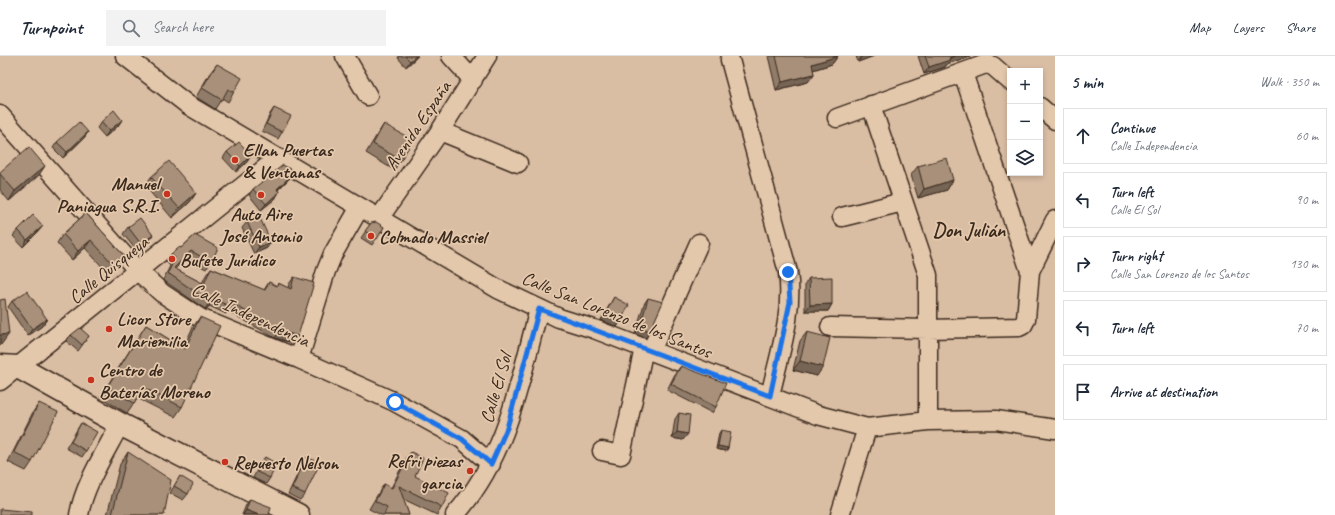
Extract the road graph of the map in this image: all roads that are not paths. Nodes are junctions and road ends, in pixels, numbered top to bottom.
1 (125, 56) edge
2 (345, 56) edge
3 (450, 56) edge
4 (487, 56) edge
5 (730, 60) dead end
6 (962, 72) junction
7 (1007, 78) edge
8 (472, 80) junction
9 (368, 96) dead end
10 (871, 105) junction
11 (1043, 110) edge
12 (0, 115) edge
13 (837, 118) dead end
14 (1055, 120) edge
15 (440, 131) junction
16 (278, 158) junction
17 (518, 162) dead end
18 (903, 202) junction
19 (360, 207) junction
20 (380, 217) junction
21 (842, 217) dead end
22 (1055, 220) edge
23 (699, 243) dead end
24 (138, 271) junction
25 (1030, 271) junction
26 (539, 309) junction
27 (830, 327) dead end
28 (928, 328) junction
29 (648, 350) junction
30 (299, 359) junction
31 (9, 367) edge
32 (0, 381) edge
33 (770, 396) junction
34 (928, 422) junction
35 (120, 424) junction
36 (867, 428) junction
37 (1055, 429) edge
38 (602, 451) dead end
39 (491, 464) junction
40 (79, 515) edge
41 (298, 515) edge
42 (455, 515) edge
43 (840, 515) edge

1 - 16 street, Calle San Lorenzo de los Santos
2 - 9 street
3 - 8 street
4 - 8 street, Avenida España
5 - 33 street
6 - 7 street
6 - 10 street
6 - 25 street
8 - 15 street, Avenida España
10 - 13 street
10 - 18 street
11 - 14 street
12 - 24 street, Calle Independencia
15 - 17 street
15 - 20 street, Avenida España
16 - 19 street, Calle San Lorenzo de los Santos
16 - 24 street, Calle Quisqueya
18 - 21 street
18 - 28 street
19 - 20 street, Calle San Lorenzo de los Santos
19 - 30 street
20 - 26 street, Calle San Lorenzo de los Santos
22 - 25 street
23 - 29 street
24 - 30 street, Calle Independencia
24 - 31 street, Calle Quisqueya
25 - 28 street
26 - 29 street, Calle San Lorenzo de los Santos
26 - 39 street, Calle El Sol
27 - 28 street
28 - 34 street
29 - 33 street, Calle San Lorenzo de los Santos
29 - 38 street
30 - 39 street, Calle Independencia
31 - 32 street, Calle Quisqueya
31 - 35 main road
33 - 36 street, Calle San Lorenzo de los Santos
34 - 36 street, Calle San Lorenzo de los Santos
34 - 37 street, Calle San Lorenzo de los Santos
35 - 40 street
35 - 41 main road
36 - 43 street
39 - 42 street, Calle El Sol

